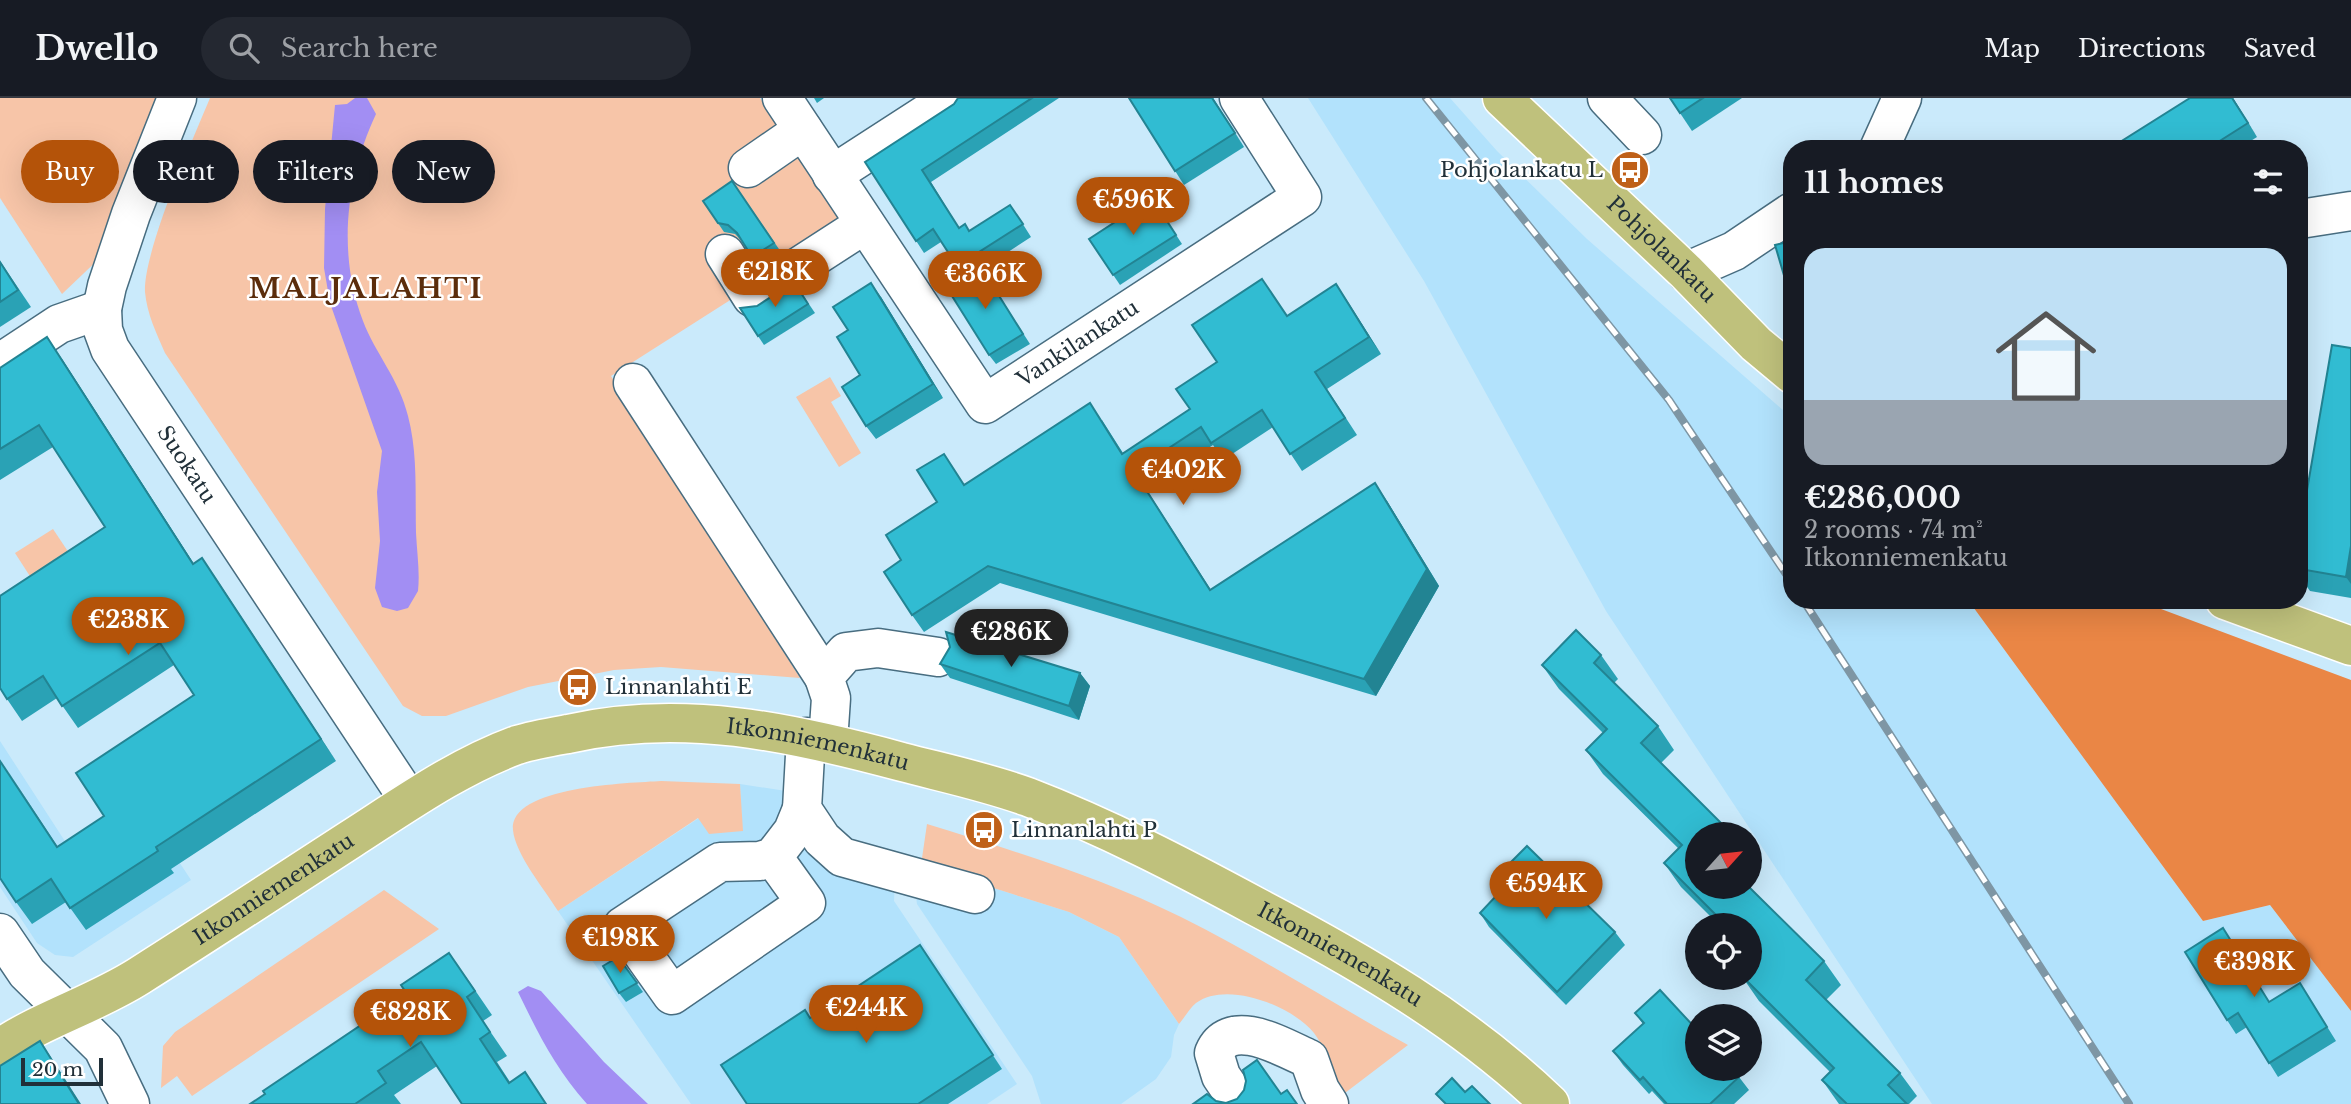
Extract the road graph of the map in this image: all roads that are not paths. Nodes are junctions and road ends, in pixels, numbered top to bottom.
1 (177, 98) edge
2 (782, 98) edge
3 (951, 98) edge
4 (1239, 98) edge
5 (1502, 98) edge
6 (1607, 98) edge
7 (1902, 98) edge
8 (803, 130) junction
9 (1642, 135) dead end
10 (1883, 140) edge
11 (748, 168) dead end
12 (832, 175) junction
13 (2351, 211) edge
14 (1783, 218) edge
15 (2308, 218) edge
16 (865, 225) junction
17 (724, 254) dead end
18 (1686, 272) junction
19 (102, 309) junction
20 (0, 363) edge
21 (1783, 366) edge
22 (634, 383) dead end
23 (2250, 609) edge
24 (2351, 646) edge
25 (938, 657) dead end
26 (824, 677) junction
27 (817, 739) junction
28 (409, 800) junction
29 (802, 809) junction
30 (773, 857) dead end
31 (975, 894) dead end
32 (0, 933) edge
33 (69, 1012) junction
34 (0, 1048) edge
35 (1234, 1096) dead end
36 (130, 1104) edge
37 (1329, 1104) edge
38 (1550, 1104) edge

1 - 19 street, Suokatu
2 - 8 street, Vankilankatu
3 - 12 street
4 - 16 street, Vankilankatu
5 - 18 main road, Pohjolankatu
6 - 9 street
7 - 10 street
8 - 11 street
8 - 12 street, Vankilankatu
12 - 16 street, Vankilankatu
13 - 15 street
14 - 18 street
16 - 17 street
18 - 21 main road, Pohjolankatu
19 - 20 street
19 - 28 street, Suokatu
22 - 26 street
23 - 24 main road
25 - 26 street
26 - 27 street
27 - 28 main road, Itkonniemenkatu
27 - 29 street
27 - 38 main road, Itkonniemenkatu
28 - 33 main road, Itkonniemenkatu
29 - 30 street
29 - 31 street
32 - 33 street
33 - 34 main road, Itkonniemenkatu
33 - 36 street
35 - 37 street

